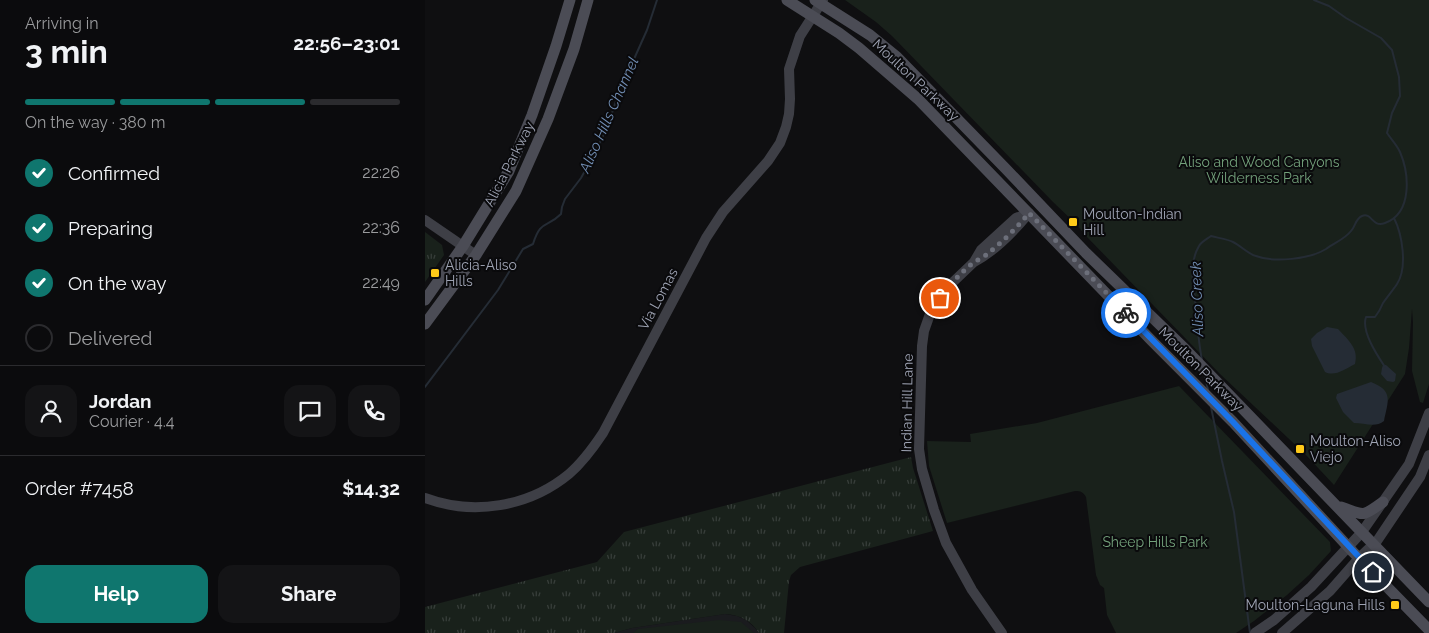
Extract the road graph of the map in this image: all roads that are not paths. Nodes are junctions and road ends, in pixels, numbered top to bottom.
1 (570, 0) edge
2 (588, 0) edge
3 (787, 0) edge
4 (820, 1) edge
5 (813, 16) junction
6 (1006, 168) junction
7 (1029, 213) junction
8 (425, 220) edge
9 (463, 246) junction
10 (1086, 253) junction
11 (476, 255) junction
12 (425, 300) edge
13 (425, 324) edge
14 (1429, 413) edge
15 (1429, 455) edge
16 (425, 498) edge
17 (1383, 502) junction
18 (1337, 505) junction
19 (1362, 532) junction
20 (1374, 545) junction
21 (1349, 547) junction
22 (1359, 558) junction
23 (1429, 602) edge
24 (1429, 630) edge
25 (1002, 633) edge
26 (1255, 633) edge
27 (1282, 633) edge

1 - 9 main road, Alicia Parkway
2 - 11 main road, Alicia Parkway
3 - 5 main road, Moulton Parkway
4 - 5 street, Via Lomas
4 - 6 main road, Moulton Parkway
5 - 7 main road, Moulton Parkway
5 - 16 street, Via Lomas
6 - 7 main road
6 - 10 main road, Moulton Parkway
7 - 10 main road
7 - 21 main road, Moulton Parkway
7 - 25 street, Indian Hill Lane
8 - 9 street
9 - 11 street
9 - 12 main road, Alicia Parkway
10 - 18 main road, Moulton Parkway
11 - 13 main road, Alicia Parkway
14 - 17 street
15 - 20 street
17 - 18 main road
17 - 19 street
18 - 19 main road, Moulton Parkway
19 - 20 main road, Moulton Parkway
19 - 21 street
20 - 22 street
20 - 23 main road, Moulton Parkway
21 - 22 main road, Moulton Parkway
21 - 26 street
22 - 24 main road, Moulton Parkway
22 - 27 street

